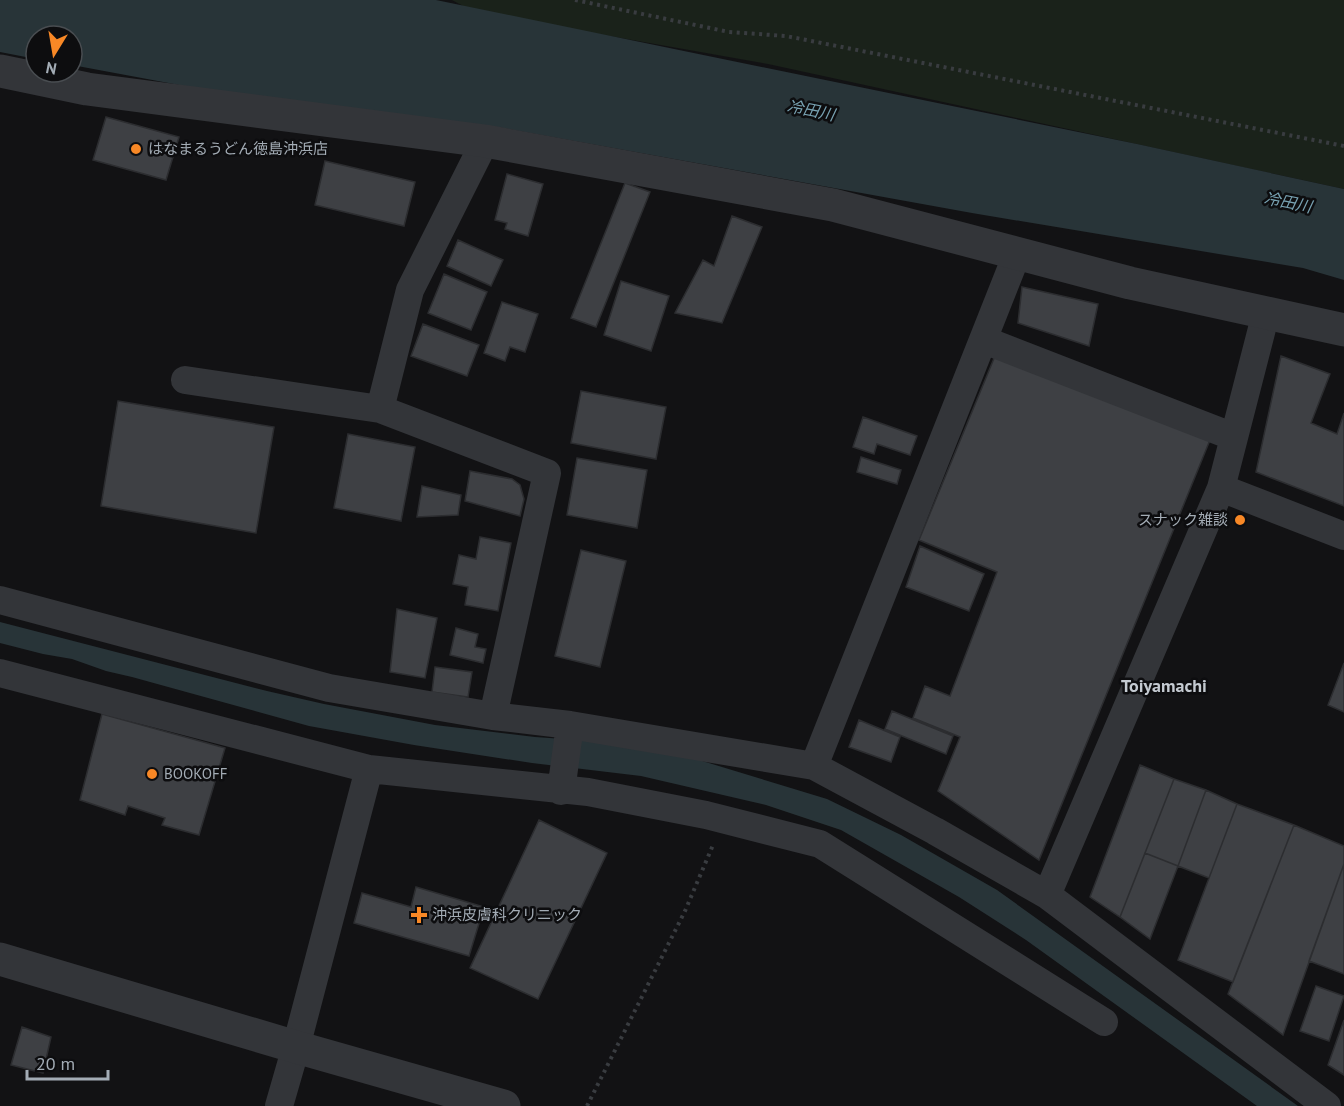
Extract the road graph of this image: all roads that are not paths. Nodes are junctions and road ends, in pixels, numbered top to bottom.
1 (0, 71) edge
2 (485, 141) junction
3 (1017, 254) junction
4 (1266, 313) junction
5 (1344, 330) edge
6 (984, 340) junction
7 (185, 380) dead end
8 (380, 409) junction
9 (1234, 437) junction
10 (1221, 488) junction
11 (1344, 536) edge
12 (0, 600) edge
13 (0, 673) edge
14 (493, 716) junction
15 (570, 725) junction
16 (814, 766) junction
17 (369, 769) junction
18 (561, 791) junction
19 (1047, 895) junction
20 (0, 959) edge
21 (1104, 1022) dead end
22 (296, 1047) junction
23 (279, 1106) edge
24 (504, 1106) edge
25 (1327, 1106) edge

1 - 2 street
2 - 3 street
2 - 8 street
3 - 4 street
3 - 6 street
4 - 5 street
4 - 9 street
6 - 9 street
6 - 16 street
7 - 8 street
8 - 14 street
9 - 10 street
10 - 11 street
10 - 19 street
12 - 14 street
13 - 17 street
14 - 15 street
15 - 16 street
15 - 18 street
16 - 19 street
17 - 18 street
17 - 22 street
18 - 21 street
19 - 25 street
20 - 22 street
22 - 23 street
22 - 24 street

